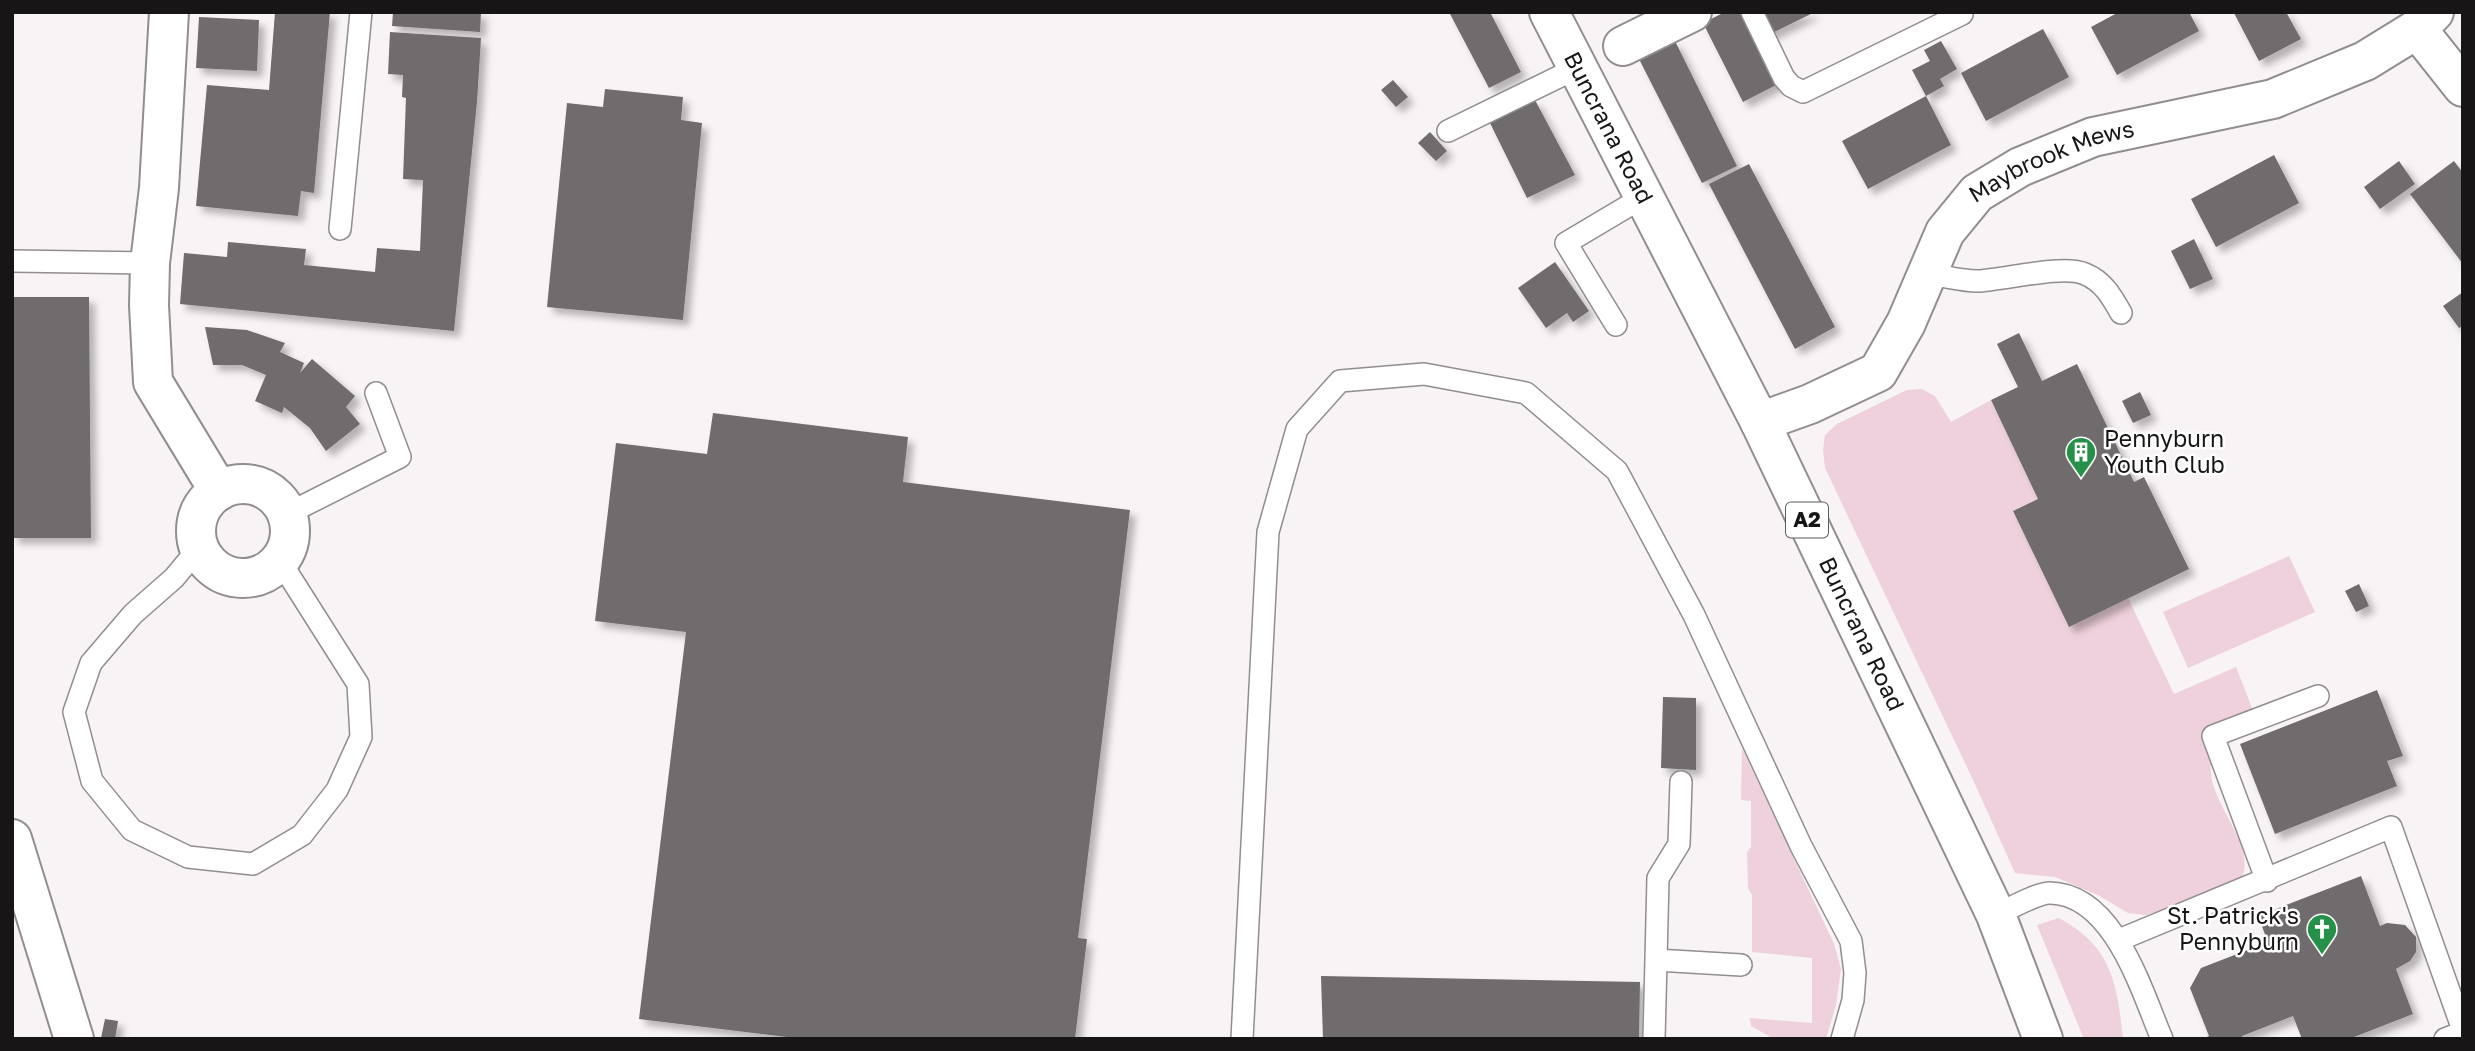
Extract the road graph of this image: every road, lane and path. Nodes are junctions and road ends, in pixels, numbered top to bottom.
1 (169, 12) edge
2 (361, 12) edge
3 (1549, 12) edge
4 (1692, 12) edge
5 (1752, 12) edge
6 (1962, 14) edge
7 (2426, 21) edge
8 (1622, 46) dead end
9 (1579, 67) junction
10 (2463, 87) edge
11 (1448, 131) dead end
12 (1645, 196) junction
13 (340, 229) dead end
14 (12, 261) edge
15 (150, 263) junction
16 (1928, 274) junction
17 (2121, 313) dead end
18 (1616, 325) dead end
19 (376, 393) dead end
20 (1760, 422) junction
21 (219, 491) junction
22 (287, 514) junction
23 (199, 548) junction
24 (280, 561) junction
25 (2319, 696) dead end
26 (1681, 782) dead end
27 (12, 839) edge
28 (2267, 880) junction
29 (1996, 915) junction
30 (2119, 940) junction
31 (1656, 960) junction
32 (1741, 965) dead end
33 (2463, 1031) edge
34 (74, 1039) edge
35 (1242, 1039) edge
36 (1654, 1039) edge
37 (1842, 1039) edge
38 (2043, 1039) edge
39 (2162, 1039) edge
40 (2445, 1039) edge

1 - 15 main road
2 - 13 lane
3 - 9 main road, Buncrana Road / A2
4 - 8 main road
5 - 6 lane
7 - 10 main road
7 - 16 main road, Maybrook Mews
9 - 11 lane
9 - 12 main road, Buncrana Road / A2
12 - 18 lane
12 - 20 main road, Buncrana Road / A2
14 - 15 lane
15 - 21 main road
16 - 17 lane
16 - 20 main road, Maybrook Mews
19 - 22 lane
20 - 29 main road, Buncrana Road / A2
21 - 22 main road
21 - 23 main road
22 - 24 main road
23 - 24 main road
23 - 24 lane
25 - 28 lane
26 - 31 lane
27 - 34 main road
28 - 30 lane
28 - 33 lane
29 - 30 lane
29 - 38 main road, Buncrana Road / A2
30 - 39 lane
31 - 32 lane
31 - 36 lane
33 - 40 lane
35 - 37 lane

